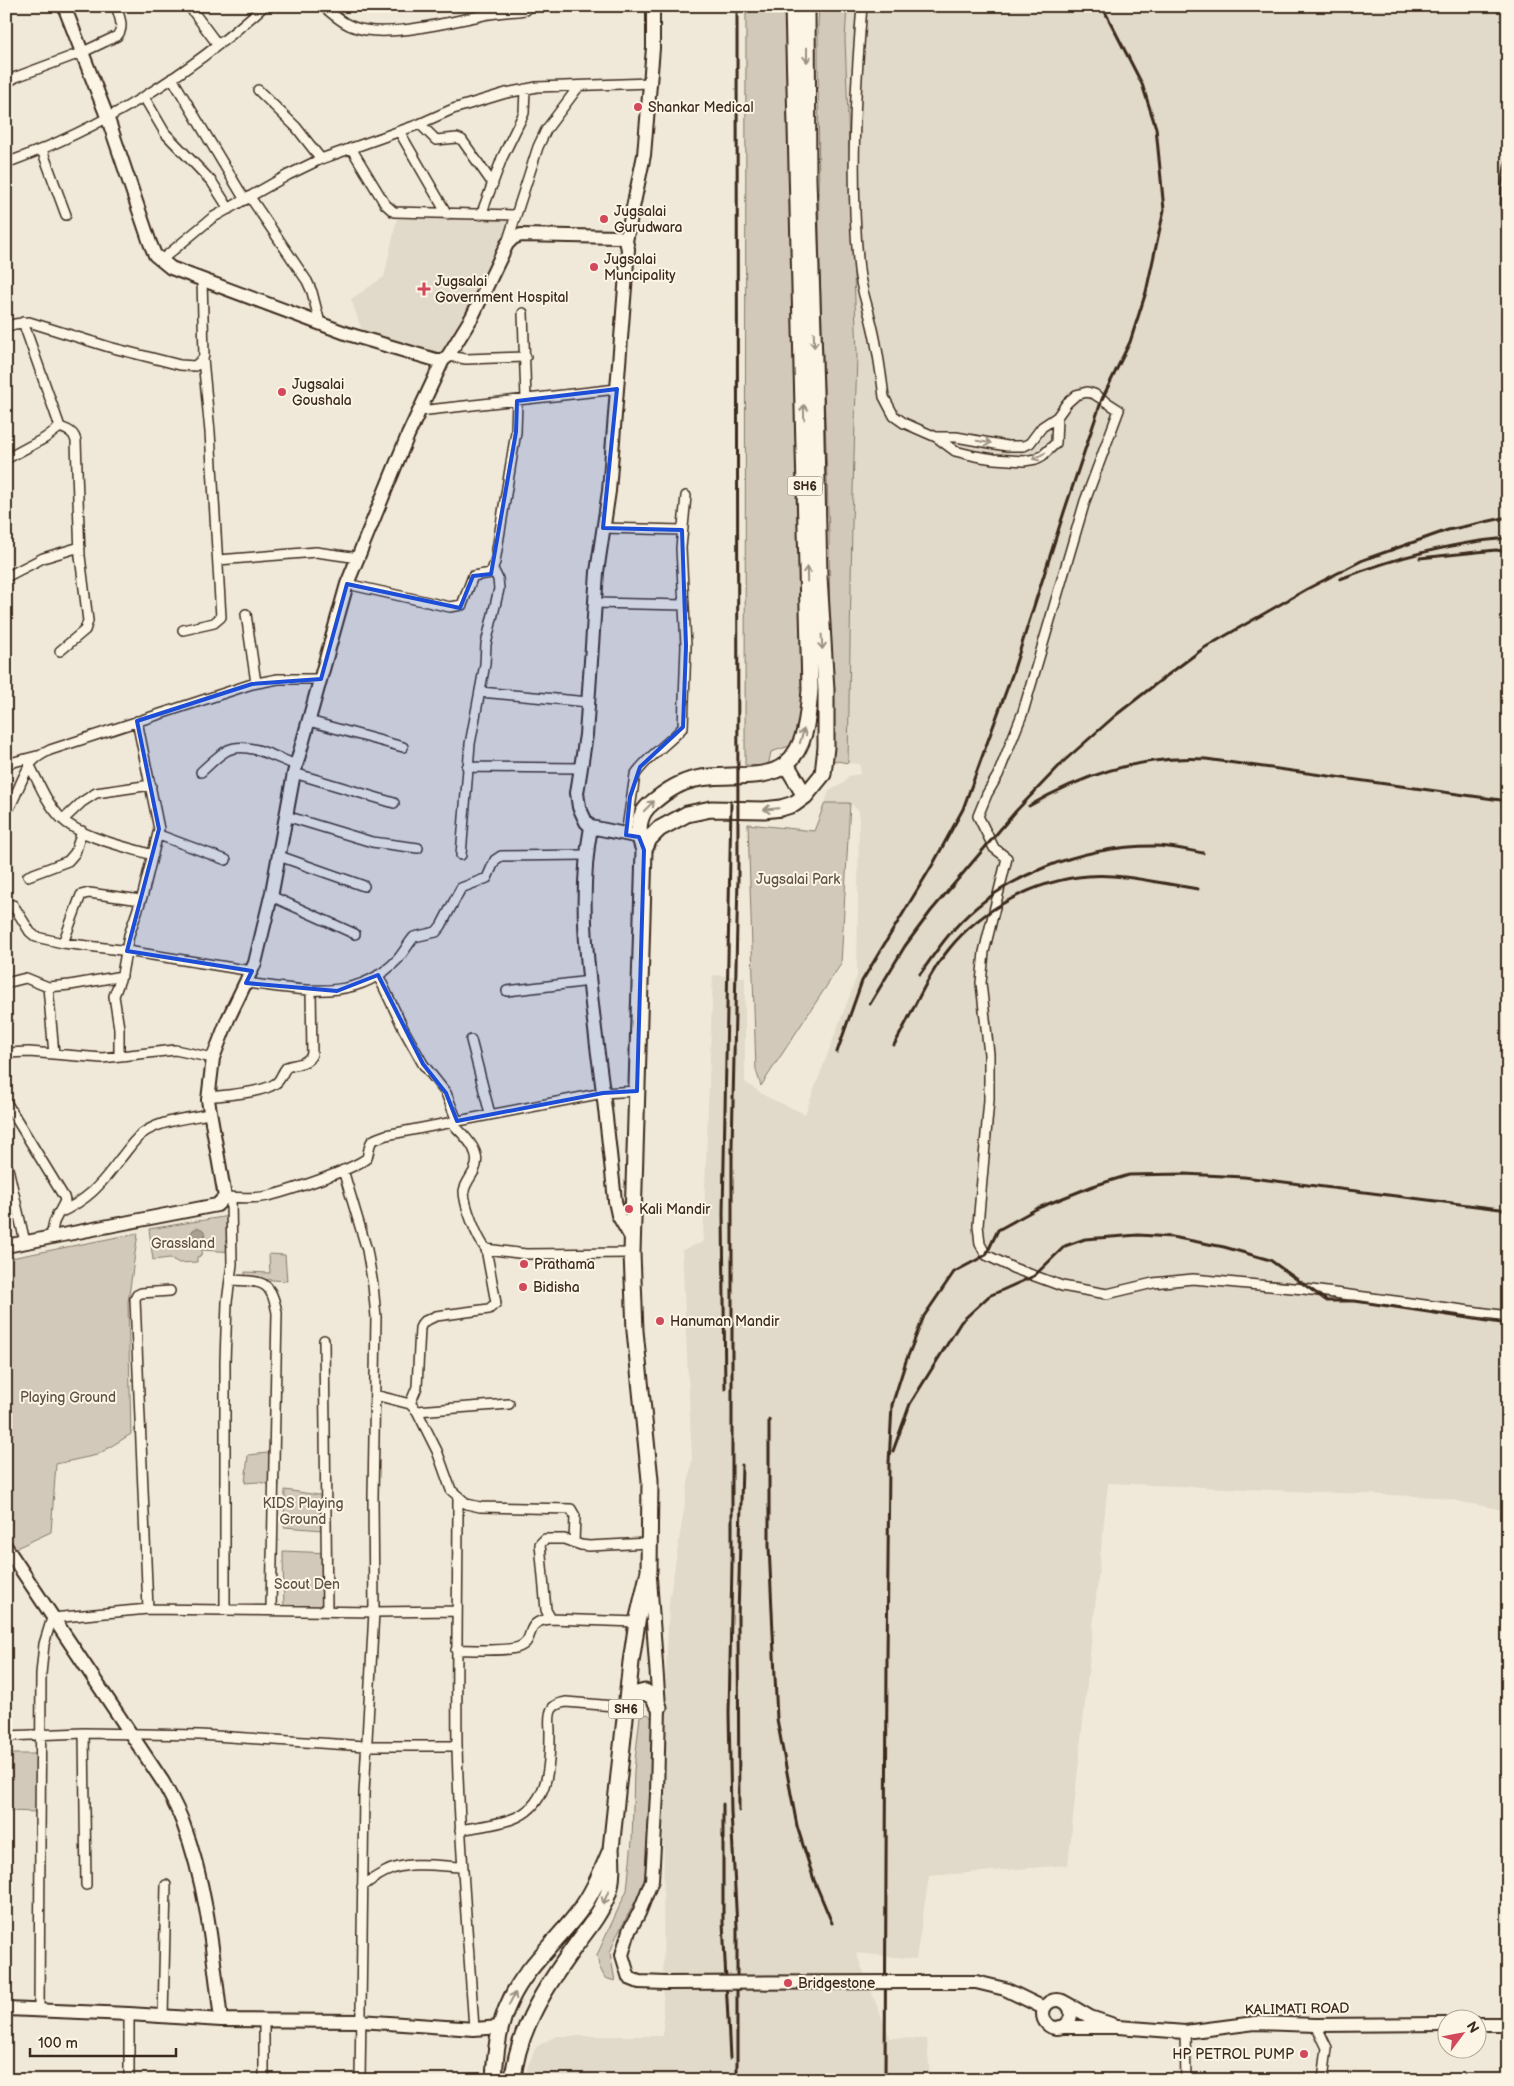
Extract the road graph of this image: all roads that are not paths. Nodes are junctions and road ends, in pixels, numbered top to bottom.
1 (64, 6) edge
2 (116, 6) edge
3 (189, 6) edge
4 (264, 6) edge
5 (323, 6) edge
6 (653, 6) edge
7 (792, 6) edge
8 (807, 6) edge
9 (862, 6) edge
10 (526, 10) dead end
11 (218, 45) junction
12 (83, 52) junction
13 (172, 78) junction
14 (6, 83) edge
15 (650, 83) junction
16 (579, 86) junction
17 (525, 89) junction
18 (258, 90) dead end
19 (144, 97) junction
20 (108, 118) junction
21 (420, 124) junction
22 (399, 131) junction
23 (351, 148) junction
24 (42, 150) junction
25 (321, 159) junction
26 (6, 163) edge
27 (492, 184) junction
28 (248, 199) junction
29 (229, 209) junction
30 (447, 214) junction
31 (481, 214) junction
32 (66, 215) dead end
33 (516, 215) junction
34 (626, 241) junction
35 (507, 244) junction
36 (160, 261) junction
37 (202, 280) junction
38 (523, 313) dead end
39 (23, 322) junction
40 (8, 323) edge
41 (320, 323) junction
42 (526, 357) junction
43 (446, 358) junction
44 (203, 359) junction
45 (617, 389) junction
46 (517, 400) junction
47 (526, 400) junction
48 (419, 411) junction
49 (1057, 417) junction
50 (60, 426) junction
51 (936, 437) junction
52 (6, 459) edge
53 (686, 496) dead end
54 (603, 528) junction
55 (682, 530) junction
56 (80, 547) junction
57 (359, 558) junction
58 (218, 560) junction
59 (493, 569) junction
60 (6, 577) edge
61 (347, 584) junction
62 (595, 603) junction
63 (684, 605) junction
64 (246, 614) dead end
65 (183, 630) dead end
66 (60, 651) dead end
67 (321, 678) junction
68 (256, 683) junction
69 (480, 692) junction
70 (588, 702) junction
71 (137, 721) junction
72 (309, 721) junction
73 (403, 746) dead end
74 (40, 755) junction
75 (6, 764) edge
76 (786, 764) junction
77 (30, 766) junction
78 (467, 767) junction
79 (580, 768) junction
80 (295, 769) junction
81 (200, 772) dead end
82 (150, 785) junction
83 (805, 796) junction
84 (394, 803) dead end
85 (6, 813) edge
86 (286, 816) junction
87 (63, 820) junction
88 (591, 827) junction
89 (82, 830) junction
90 (159, 835) junction
91 (640, 840) junction
92 (418, 848) dead end
93 (153, 855) junction
94 (461, 855) dead end
95 (586, 855) junction
96 (279, 856) junction
97 (226, 860) dead end
98 (28, 876) dead end
99 (364, 886) dead end
100 (271, 896) junction
101 (141, 900) junction
102 (6, 904) edge
103 (355, 934) dead end
104 (63, 943) junction
105 (127, 950) junction
106 (378, 975) junction
107 (122, 976) junction
108 (249, 977) junction
109 (590, 981) junction
110 (6, 982) edge
111 (48, 987) junction
112 (312, 990) junction
113 (507, 991) dead end
114 (471, 1040) dead end
115 (6, 1054) edge
116 (54, 1054) junction
117 (119, 1056) junction
118 (213, 1058) junction
119 (637, 1091) junction
120 (603, 1093) junction
121 (208, 1097) junction
122 (6, 1102) edge
123 (209, 1114) junction
124 (490, 1114) junction
125 (454, 1122) junction
126 (8, 1168) dead end
127 (343, 1170) junction
128 (228, 1197) junction
129 (57, 1214) junction
130 (51, 1236) junction
131 (25, 1242) junction
132 (6, 1246) edge
133 (633, 1247) junction
134 (486, 1249) junction
135 (230, 1280) junction
136 (170, 1291) dead end
137 (1508, 1316) edge
138 (324, 1340) dead end
139 (375, 1395) junction
140 (509, 1404) dead end
141 (413, 1407) junction
142 (458, 1498) junction
143 (574, 1543) junction
144 (649, 1543) junction
145 (8, 1551) edge
146 (649, 1571) junction
147 (148, 1608) junction
148 (224, 1608) junction
149 (271, 1609) junction
150 (327, 1611) junction
151 (456, 1611) junction
152 (374, 1612) junction
153 (52, 1618) junction
154 (551, 1619) junction
155 (637, 1622) junction
156 (456, 1650) junction
157 (627, 1705) junction
158 (659, 1707) junction
159 (84, 1733) junction
160 (130, 1734) junction
161 (41, 1735) junction
162 (6, 1736) edge
163 (365, 1746) junction
164 (457, 1746) junction
165 (460, 1830) junction
166 (612, 1849) junction
167 (463, 1867) junction
168 (86, 1885) dead end
169 (166, 1885) dead end
170 (362, 1887) junction
171 (1066, 2003) junction
172 (1044, 2008) junction
173 (6, 2009) edge
174 (39, 2010) junction
175 (129, 2014) junction
176 (163, 2016) junction
177 (221, 2020) junction
178 (264, 2020) junction
179 (360, 2021) junction
180 (1436, 2024) edge
181 (1486, 2024) edge
182 (1508, 2024) edge
183 (1316, 2025) junction
184 (501, 2027) junction
185 (1060, 2027) junction
186 (1118, 2027) junction
187 (474, 2029) junction
188 (1185, 2032) junction
189 (129, 2080) edge
190 (264, 2080) edge
191 (360, 2080) edge
192 (494, 2080) edge
193 (513, 2080) edge
194 (1186, 2080) edge
195 (1323, 2080) edge

1 - 12 street
2 - 12 street
3 - 11 street
4 - 11 street
5 - 10 street
6 - 15 street
76 -> 7 main road, SH6
8 -> 83 main road, SH6
9 - 51 street
11 - 13 street
12 - 14 street
12 - 20 street
13 - 19 street
13 - 28 street
15 - 16 street
15 - 34 street
16 - 17 street
16 - 33 street
17 - 21 street
17 - 27 street
18 - 25 street
19 - 20 street
19 - 29 street
20 - 24 street
20 - 36 street
21 - 22 street
21 - 27 street
22 - 23 street
22 - 30 street
23 - 25 street
23 - 30 street
24 - 26 street
24 - 32 street
25 - 28 street
27 - 31 street
28 - 29 street
28 - 41 street
29 - 36 street
30 - 31 street
31 - 33 street
33 - 35 street
34 - 35 street
34 - 45 street
35 - 43 street
36 - 37 street
37 - 41 street
37 - 44 street
38 - 42 street
39 - 40 street
39 - 44 street
39 - 50 street
41 - 43 street
42 - 43 street
42 - 47 street
43 - 48 street
44 - 58 street
45 - 47 street
45 - 54 street
46 - 47 street
46 - 48 street
46 - 59 street
48 - 57 street
51 -> 49 street
49 -> 51 street
49 - 137 street
50 - 52 street
50 - 56 street
53 - 55 street
54 - 55 street
54 - 62 street
55 - 63 street
56 - 60 street
56 - 66 street
57 - 58 street
57 - 61 street
58 - 65 street
59 - 61 street
59 - 69 street
61 - 67 street
62 - 63 street
62 - 70 street
63 - 91 street
64 - 68 street
67 - 68 street
67 - 72 street
68 - 71 street
69 - 70 street
69 - 78 street
70 - 79 street
71 - 74 street
71 - 82 street
72 - 73 street
72 - 80 street
74 - 75 street
74 - 77 street
76 - 83 main road
91 -> 76 main road, SH6
77 - 85 street
77 - 87 street
78 - 79 street
78 - 94 street
79 - 88 street
80 - 81 street
80 - 84 street
80 - 86 street
82 - 87 street
82 - 90 street
83 -> 91 main road, SH6
86 - 92 street
86 - 96 street
87 - 89 street
88 - 91 street
88 - 95 street
89 - 93 street
89 - 98 street
90 - 93 street
90 - 97 street
91 - 119 main road, SH6
93 - 101 street
95 - 106 street
95 - 109 street
96 - 99 street
96 - 100 street
100 - 103 street
100 - 108 street
101 - 104 street
101 - 105 street
102 - 104 street
104 - 105 street
105 - 107 street
105 - 108 street
106 - 112 street
106 - 125 street
107 - 111 street
107 - 117 street
108 - 112 street
108 - 118 street
109 - 113 street
109 - 120 street
110 - 111 street
111 - 116 street
112 - 121 street
114 - 124 street
115 - 116 street
116 - 117 street
117 - 118 street
118 - 121 street
119 - 120 street
119 - 133 main road, SH6
120 - 124 street
120 - 133 street
121 - 123 street
122 - 129 street
123 - 128 street
123 - 129 street
124 - 125 street
125 - 127 street
125 - 134 street
126 - 131 street
127 - 128 street
127 - 139 street
128 - 130 street
128 - 135 street
129 - 130 street
130 - 131 street
131 - 132 street
133 - 134 street
133 - 144 main road, SH6
134 - 141 street
135 - 148 street
135 - 149 street
136 - 147 street
138 - 150 street
139 - 141 street
139 - 152 street
140 - 141 street
141 - 142 street
142 - 143 street
142 - 151 street
143 - 144 street
143 - 154 street
144 - 146 main road, SH6
145 - 153 street
146 - 155 main road, SH6
146 - 158 street
147 - 148 street
147 - 153 street
148 - 149 street
149 - 150 street
150 - 152 street
151 - 152 street
151 - 156 street
152 - 163 street
153 - 160 street
153 - 161 street
154 - 155 street
154 - 156 street
155 - 157 main road, SH6
156 - 164 street
157 - 158 main road
157 - 165 street
157 - 166 main road, SH6
158 - 172 street, bridge
159 - 160 street
159 - 161 street
159 - 168 street
160 - 163 street
160 - 177 street
161 - 162 street
161 - 174 street
163 - 164 street
163 - 170 street
164 - 165 street
165 - 167 street
184 -> 166 main road, SH6
166 -> 193 main road, SH6
167 - 170 street
167 - 187 street
169 - 176 street
170 - 179 street
171 - 172 street
171 - 185 street
171 - 186 street, KALIMATI ROAD
172 - 185 street
173 - 174 street
174 - 175 street
175 - 176 street
175 - 189 street
176 - 177 street
177 - 178 street
178 - 179 street
178 - 190 street
179 - 187 street
179 - 191 street
180 - 183 street, KALIMATI ROAD
181 - 182 street
183 - 188 street, KALIMATI ROAD
183 - 195 street
184 - 187 street
184 - 192 main road, SH6
185 - 186 street, KALIMATI ROAD
186 - 188 street, KALIMATI ROAD
188 - 194 street

